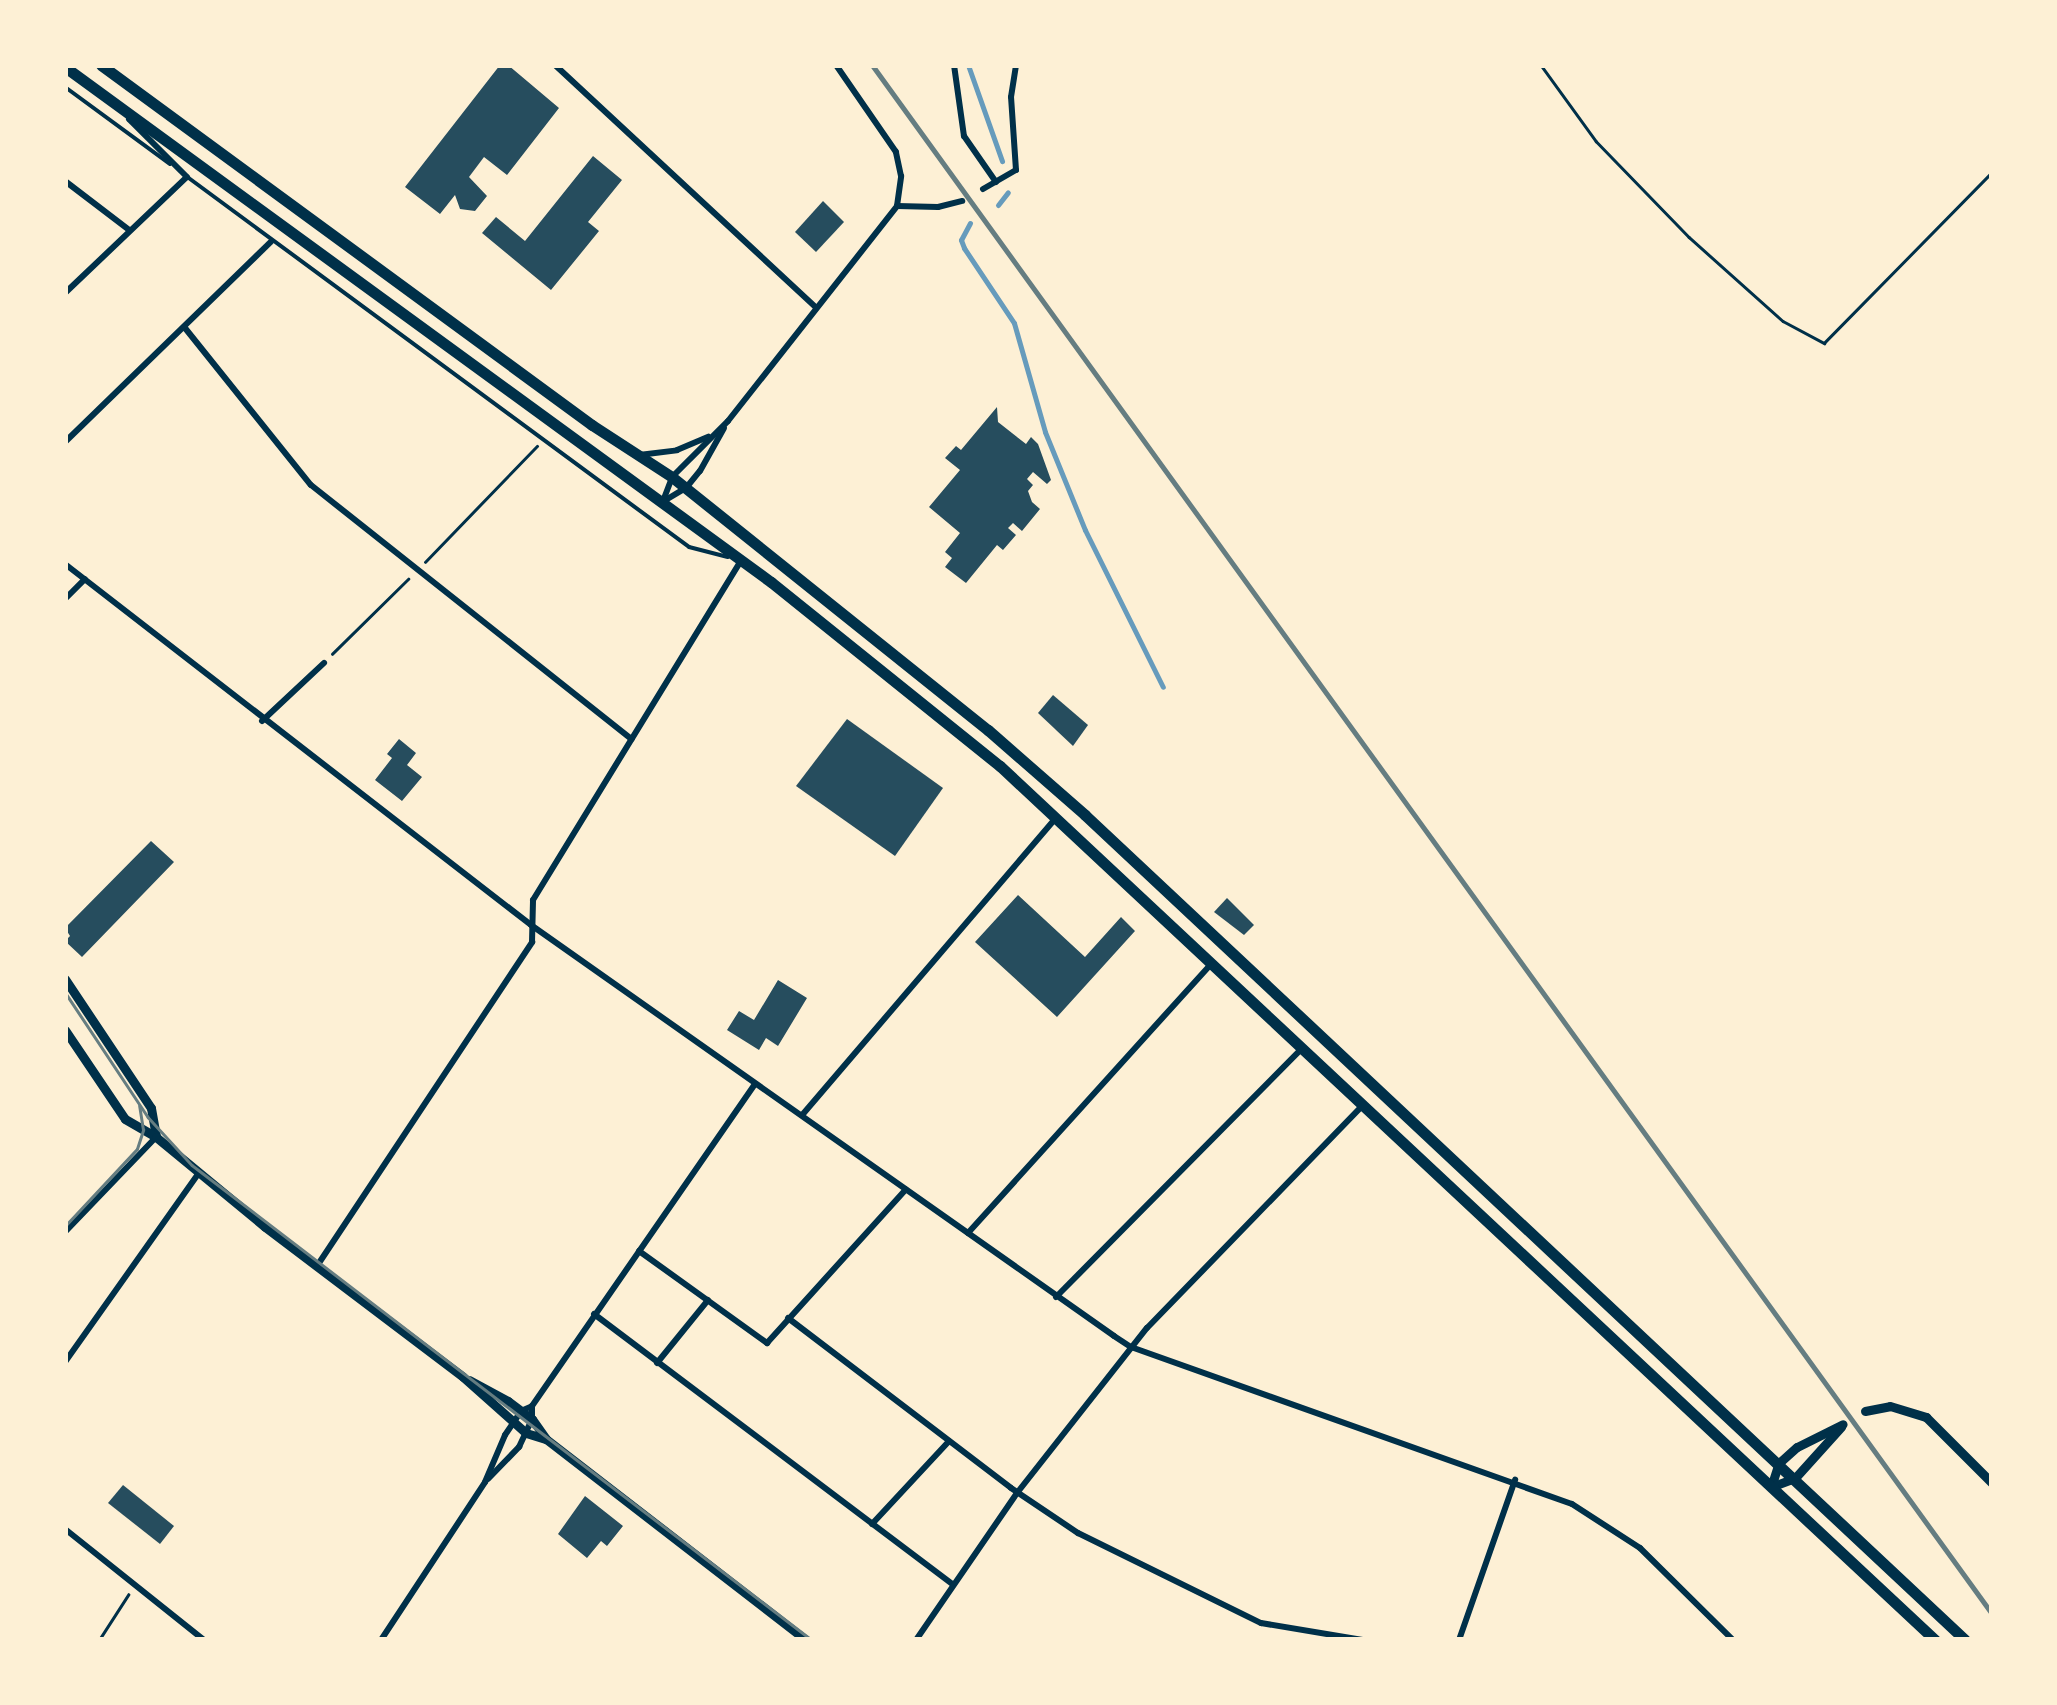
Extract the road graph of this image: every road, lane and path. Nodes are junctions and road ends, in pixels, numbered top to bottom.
1 (101, 65) edge
2 (555, 65) edge
3 (836, 65) edge
4 (954, 65) edge
5 (1016, 65) edge
6 (1541, 65) edge
7 (65, 67) edge
8 (65, 87) edge
9 (106, 97) junction
10 (1992, 172) edge
11 (187, 176) junction
12 (65, 181) edge
13 (996, 182) junction
14 (983, 189) dead end
15 (962, 202) dead end
16 (897, 206) junction
17 (129, 230) junction
18 (271, 242) junction
19 (65, 293) edge
20 (815, 307) junction
21 (186, 328) junction
22 (728, 421) junction
23 (714, 434) junction
24 (65, 442) edge
25 (538, 445) dead end
26 (638, 455) junction
27 (672, 478) junction
28 (686, 488) junction
29 (662, 502) junction
30 (741, 560) junction
31 (65, 564) edge
32 (416, 571) junction
33 (85, 580) junction
34 (65, 599) edge
35 (324, 663) joint
36 (262, 721) junction
37 (632, 739) junction
38 (1057, 816) junction
39 (532, 925) junction
40 (1213, 962) junction
41 (65, 979) edge
42 (65, 1030) edge
43 (1304, 1046) junction
44 (755, 1084) junction
45 (1364, 1103) junction
46 (803, 1114) junction
47 (156, 1137) junction
48 (198, 1174) junction
49 (906, 1189) junction
50 (65, 1232) edge
51 (968, 1233) junction
52 (639, 1251) junction
53 (316, 1267) junction
54 (1056, 1297) junction
55 (708, 1300) junction
56 (594, 1314) junction
57 (788, 1318) junction
58 (1132, 1347) junction
59 (65, 1362) edge
60 (657, 1363) junction
61 (463, 1377) junction
62 (532, 1406) junction
63 (522, 1411) junction
64 (1866, 1412) dead end
65 (532, 1419) junction
66 (513, 1423) junction
67 (526, 1433) junction
68 (546, 1439) junction
69 (949, 1441) junction
70 (1780, 1463) junction
71 (1796, 1478) junction
72 (1516, 1480) junction
73 (485, 1482) junction
74 (1992, 1483) edge
75 (1772, 1486) junction
76 (1017, 1492) junction
77 (872, 1524) junction
78 (65, 1529) edge
79 (952, 1584) junction
80 (134, 1585) junction
81 (99, 1640) edge
82 (204, 1640) edge
83 (381, 1640) edge
84 (806, 1640) edge
85 (916, 1640) edge
86 (1363, 1640) edge
87 (1459, 1640) edge
88 (1733, 1640) edge
89 (1934, 1640) edge
90 (1965, 1640) edge

1 - 26 main road
2 - 20 street
3 - 16 street
4 - 13 street
5 - 13 street
6 - 10 path
7 - 9 main road
8 - 11 lane
9 - 11 street
9 - 29 main road
11 - 17 street
11 - 18 lane
12 - 17 street
13 - 14 street
15 - 16 street
16 - 20 street
17 - 19 street
18 - 21 street
18 - 30 lane
20 - 22 street
21 - 24 street
21 - 32 street
22 - 23 street
22 - 28 street
23 - 26 street
23 - 27 street
25 - 32 path
26 - 27 main road
27 - 28 main road
27 - 29 street
28 - 29 street
28 - 70 main road
29 - 30 main road
30 - 37 street
30 - 38 main road
31 - 33 street
32 - 35 path
32 - 37 street
33 - 34 street
33 - 36 street
35 - 36 street
36 - 39 street
37 - 39 street
38 - 40 main road
38 - 46 street
39 - 44 street
39 - 53 street
40 - 43 main road
40 - 51 street
41 - 47 street
42 - 47 street
43 - 45 main road
43 - 54 street
44 - 46 street
44 - 52 street
45 - 58 street
45 - 75 main road
46 - 49 street
47 - 48 street
47 - 50 street
48 - 53 street
48 - 59 street
49 - 51 street
49 - 57 street
51 - 54 street
52 - 55 street
52 - 56 street
53 - 61 street
54 - 58 street
55 - 57 street
55 - 60 street
56 - 60 street
56 - 62 street
57 - 69 street
58 - 72 street
58 - 76 street
60 - 77 street
61 - 63 street
61 - 66 street
62 - 63 street
62 - 65 street
63 - 65 street
63 - 66 street
64 - 74 street
65 - 67 street
65 - 68 street
66 - 67 street
66 - 73 street
67 - 68 street
67 - 73 street
68 - 84 street
69 - 76 street
69 - 77 street
70 - 71 main road
70 - 71 street
70 - 75 street
71 - 75 street
71 - 90 main road
72 - 87 street
72 - 88 street
73 - 83 street
75 - 89 main road
76 - 79 street
76 - 86 street
77 - 79 street
78 - 80 street
79 - 85 street
80 - 81 path
80 - 82 street

